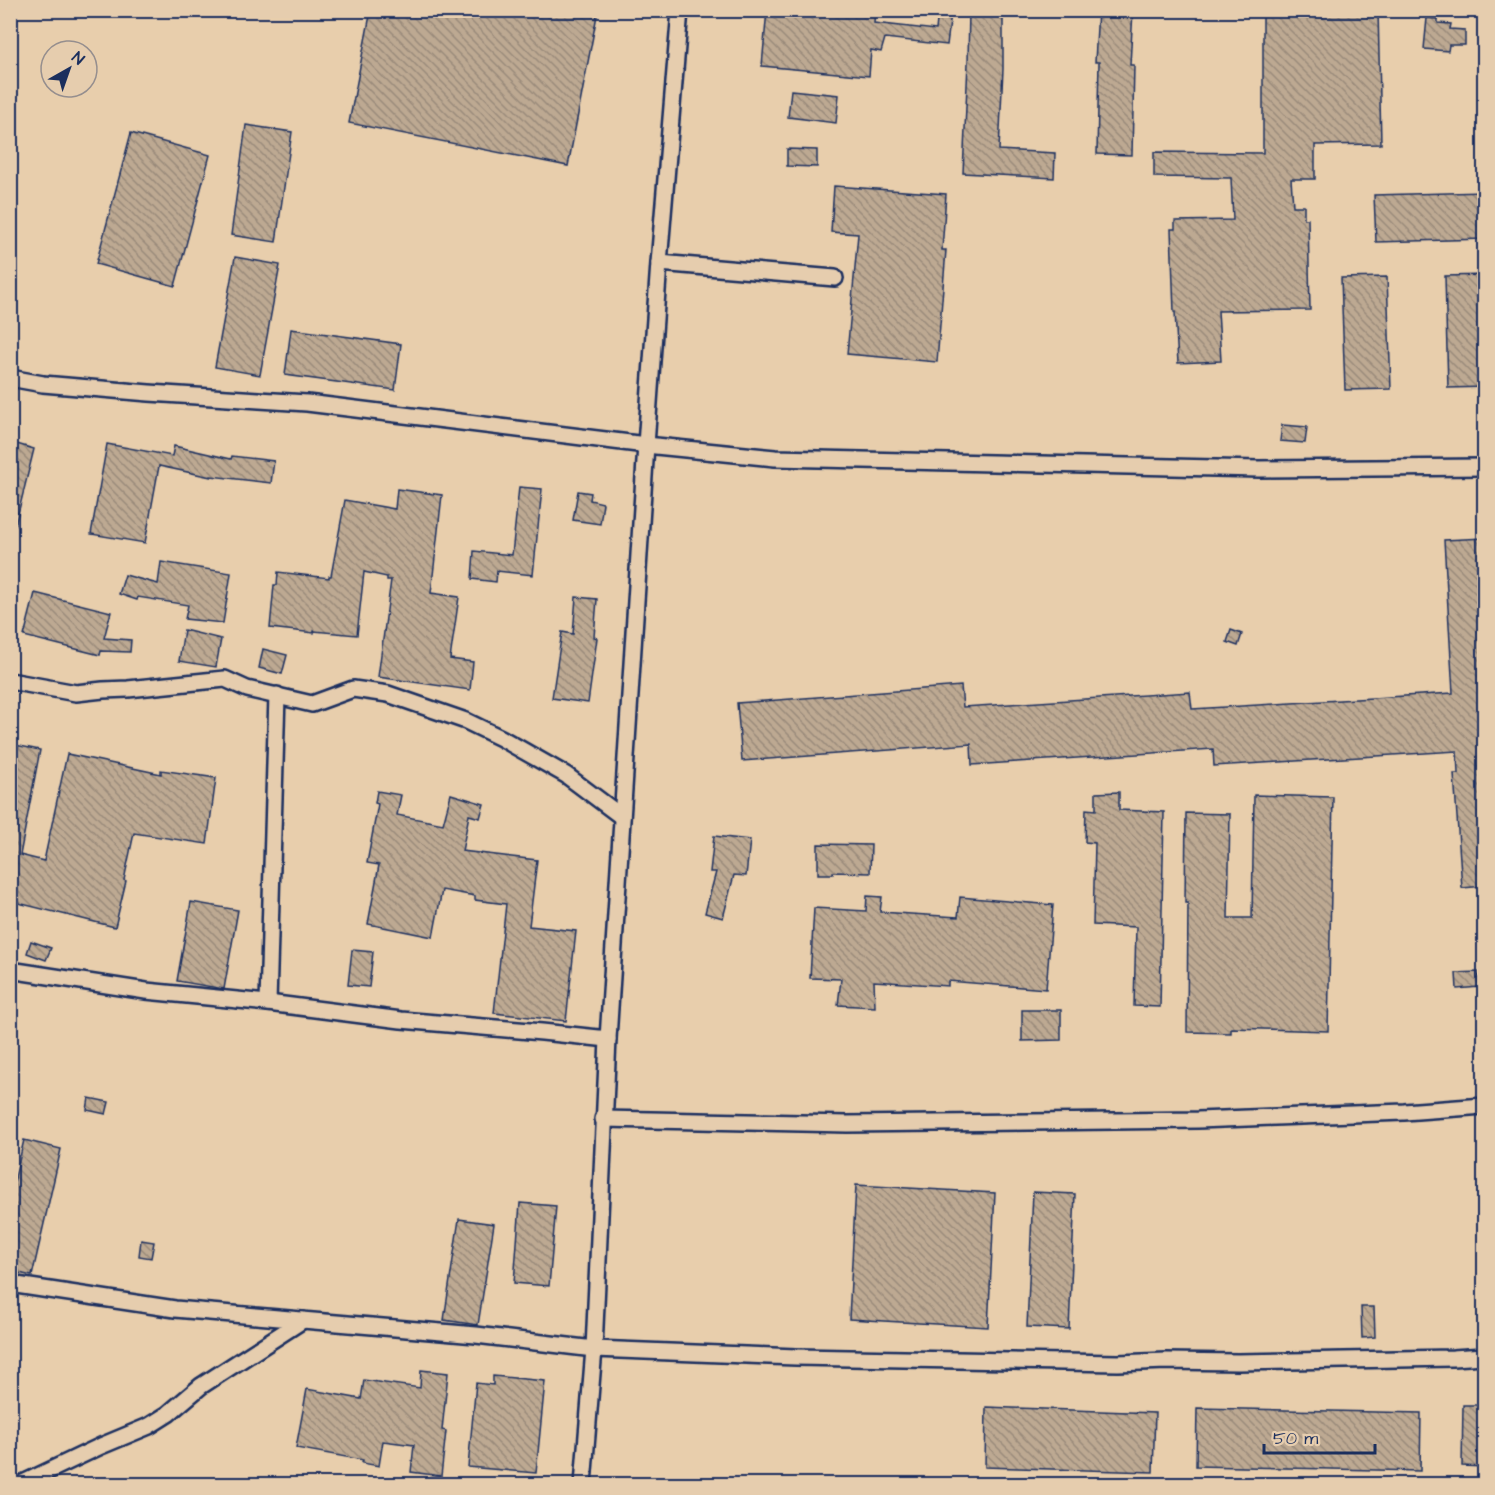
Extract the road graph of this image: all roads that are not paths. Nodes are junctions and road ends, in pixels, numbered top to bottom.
1 (680, 10) edge
2 (659, 263) junction
3 (835, 278) dead end
4 (10, 378) edge
5 (646, 445) junction
6 (1485, 467) edge
7 (10, 681) edge
8 (277, 695) junction
9 (622, 816) junction
10 (10, 970) edge
11 (268, 1003) junction
12 (608, 1039) junction
13 (1485, 1106) edge
14 (603, 1119) junction
15 (10, 1284) edge
16 (303, 1320) junction
17 (594, 1348) junction
18 (1485, 1356) edge
19 (21, 1485) edge
20 (583, 1485) edge

1 - 2 street
2 - 3 street
2 - 5 street
4 - 5 street
5 - 6 street
5 - 9 street
7 - 8 street
8 - 9 street
8 - 11 street
9 - 12 street
10 - 11 street
11 - 12 street
12 - 14 street
13 - 14 street
14 - 17 street
15 - 16 street
16 - 17 street
16 - 19 street
17 - 18 street
17 - 20 street

